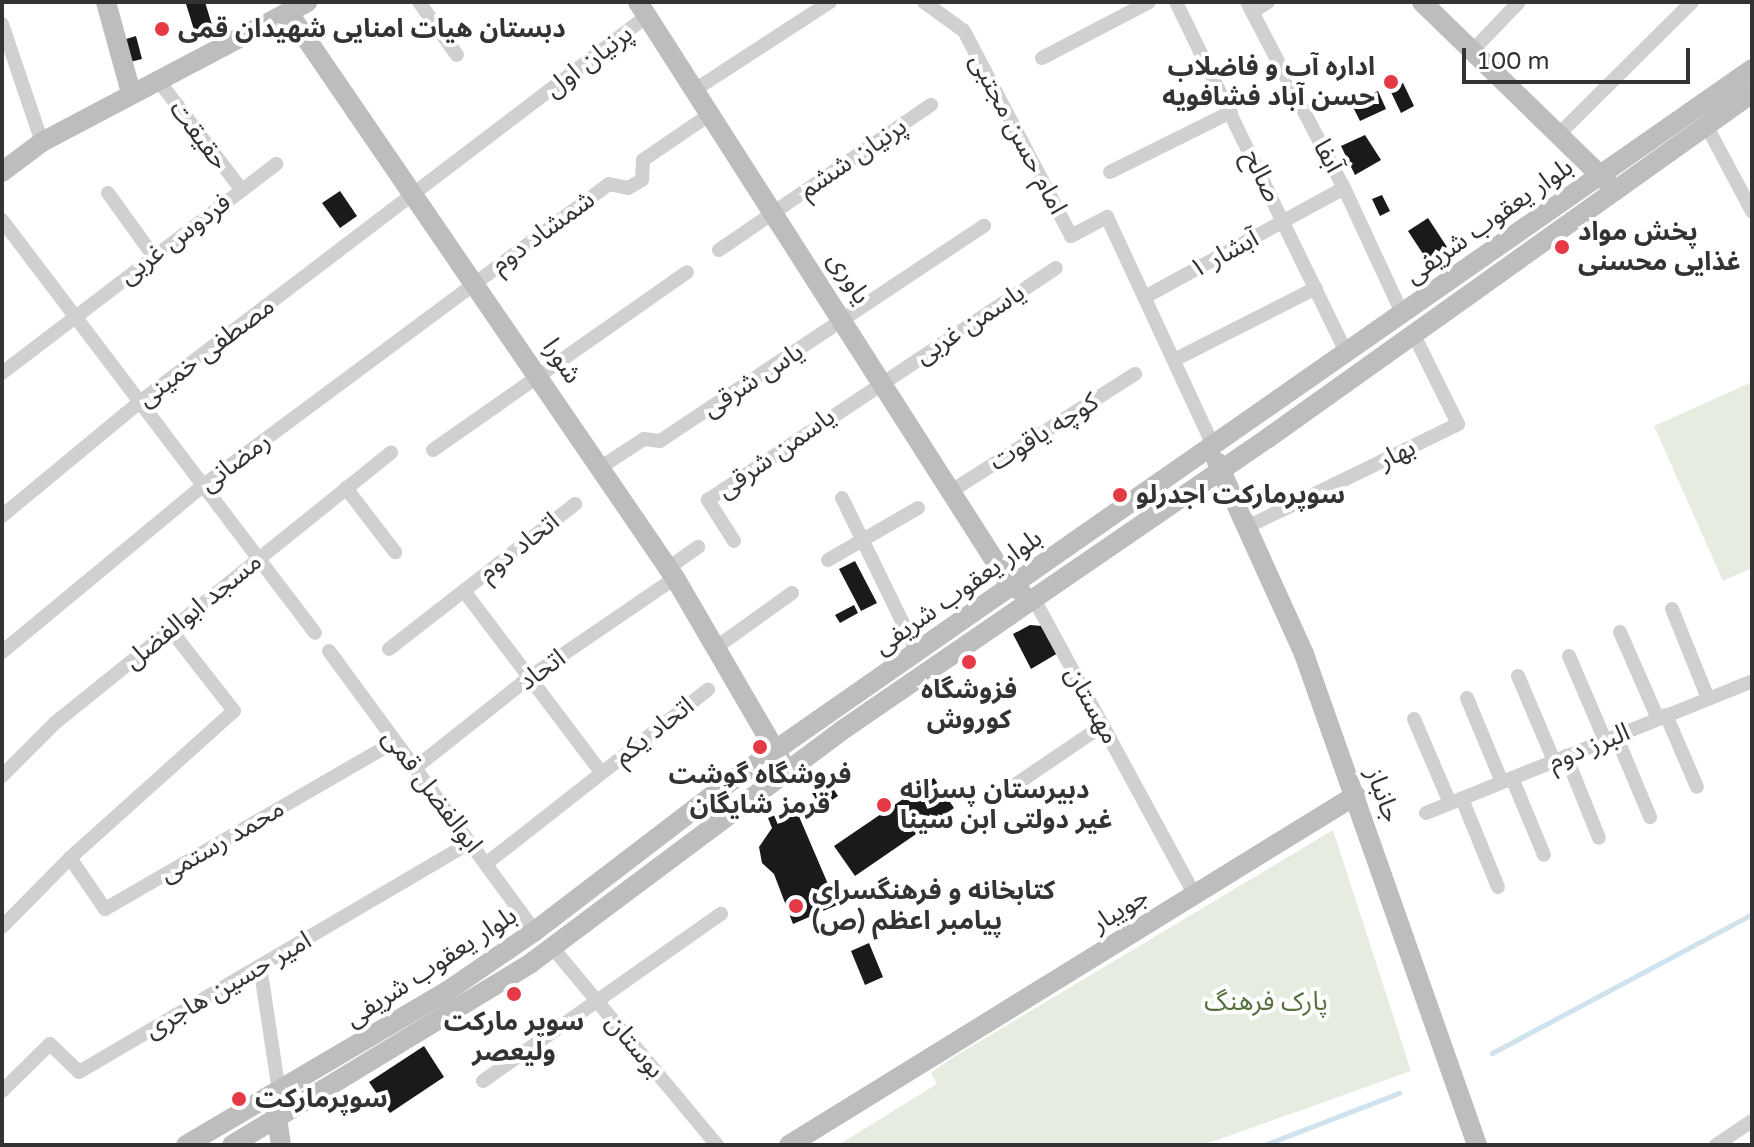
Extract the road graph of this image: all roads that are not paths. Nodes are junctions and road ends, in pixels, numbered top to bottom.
1 (106, 2) edge
2 (307, 2) edge
3 (419, 2) edge
4 (830, 2) edge
5 (924, 2) edge
6 (1149, 2) edge
7 (1176, 2) edge
8 (1268, 2) edge
9 (1422, 2) edge
10 (1519, 2) edge
11 (1692, 2) edge
12 (1249, 7) edge
13 (642, 9) edge
14 (288, 12) junction
15 (2, 24) edge
16 (6, 48) edge
17 (1473, 50) junction
18 (457, 55) dead end
19 (1042, 58) dead end
20 (1752, 69) edge
21 (158, 80) junction
22 (696, 89) junction
23 (131, 93) junction
24 (1752, 93) edge
25 (931, 105) dead end
26 (1231, 112) junction
27 (712, 113) junction
28 (1700, 117) junction
29 (1560, 133) junction
30 (42, 142) junction
31 (276, 164) dead end
32 (2, 172) edge
33 (1110, 172) dead end
34 (1607, 182) junction
35 (1344, 188) junction
36 (241, 189) junction
37 (108, 193) dead end
38 (415, 193) junction
39 (775, 211) junction
40 (1752, 211) edge
41 (2, 220) edge
42 (1284, 221) junction
43 (984, 226) dead end
44 (719, 250) dead end
45 (152, 254) junction
46 (1056, 268) dead end
47 (687, 272) dead end
48 (476, 280) junction
49 (1316, 288) junction
50 (1145, 297) junction
51 (1402, 313) junction
52 (75, 315) junction
53 (845, 320) junction
54 (1413, 333) junction
55 (1346, 352) junction
56 (1174, 360) junction
57 (2, 373) edge
58 (1135, 374) dead end
59 (541, 376) junction
60 (883, 379) junction
61 (141, 401) junction
62 (1213, 445) junction
63 (433, 450) dead end
64 (391, 453) dead end
65 (601, 467) junction
66 (1220, 471) junction
67 (205, 484) junction
68 (346, 488) junction
69 (953, 490) junction
70 (842, 498) dead end
71 (575, 504) dead end
72 (918, 508) dead end
73 (2, 516) edge
74 (1245, 528) junction
75 (863, 540) junction
76 (734, 541) dead end
77 (698, 547) dead end
78 (395, 552) dead end
79 (259, 557) junction
80 (828, 560) dead end
81 (671, 573) junction
82 (1011, 586) junction
83 (464, 591) junction
84 (792, 593) dead end
85 (1034, 599) junction
86 (1672, 609) dead end
87 (170, 629) junction
88 (1620, 632) dead end
89 (315, 633) dead end
90 (718, 646) junction
91 (389, 649) dead end
92 (329, 651) dead end
93 (2, 652) edge
94 (917, 652) junction
95 (1569, 656) dead end
96 (1518, 676) dead end
97 (530, 677) junction
98 (1752, 681) edge
99 (708, 690) dead end
100 (1467, 698) dead end
101 (1708, 698) junction
102 (1662, 717) junction
103 (1414, 719) dead end
104 (1103, 725) junction
105 (1610, 738) junction
106 (394, 742) junction
107 (776, 750) junction
108 (1560, 759) junction
109 (415, 768) junction
110 (787, 771) junction
111 (601, 772) junction
112 (2, 776) edge
113 (1507, 780) junction
114 (1697, 787) dead end
115 (1009, 789) dead end
116 (1356, 795) junction
117 (1456, 801) junction
118 (1426, 813) dead end
119 (1650, 817) dead end
120 (1599, 838) dead end
121 (469, 843) junction
122 (1544, 855) dead end
123 (70, 858) junction
124 (487, 863) junction
125 (1498, 887) dead end
126 (1195, 895) junction
127 (721, 914) dead end
128 (2, 927) edge
129 (535, 931) junction
130 (552, 947) junction
131 (260, 966) junction
132 (598, 1003) junction
133 (483, 1081) dead end
134 (2, 1091) edge
135 (279, 1092) junction
136 (274, 1121) junction
137 (1752, 1121) edge
138 (186, 1145) edge
139 (232, 1145) edge
140 (281, 1145) edge
141 (717, 1145) edge
142 (789, 1145) edge
143 (1477, 1145) edge
144 (1716, 1145) edge

1 - 23 main road
2 - 14 main road
3 - 18 street
4 - 22 street
5 - 50 street, امام حسن مجتبی
6 - 19 street
7 - 26 street, صالح
8 - 12 street
9 - 17 main road
10 - 17 street
11 - 29 street
12 - 35 street, آبفا
13 - 22 main road, یاوری
13 - 38 street, پرنیان اول
14 - 21 main road
14 - 38 main road, شورا
15 - 16 street
16 - 30 street
17 - 29 main road
20 - 28 main road, بلوار یعقوب شریفی
21 - 23 main road
21 - 36 street, حقیقت
22 - 27 main road, یاوری
23 - 30 main road
24 - 28 main road, بلوار یعقوب شریفی
25 - 39 street, پرنیان ششم
26 - 33 street
26 - 42 street, صالح
27 - 39 main road, یاوری
27 - 48 street, شمشاد دوم
28 - 34 main road, بلوار یعقوب شریفی
28 - 40 street
29 - 34 main road
30 - 32 main road
31 - 36 street, فردوس غربی
34 - 51 main road, بلوار یعقوب شریفی
34 - 54 main road, بلوار یعقوب شریفی
35 - 42 street, آبشار ۱
35 - 51 street, آبفا
36 - 45 street, فردوس غربی
37 - 45 street
38 - 48 main road, شورا
38 - 61 street, مصطفی خمینی
39 - 44 street, پرنیان ششم
39 - 53 main road, یاوری
41 - 52 street
42 - 49 street, صالح
42 - 50 street, آبشار ۱
43 - 53 street, یاس شرقی
45 - 52 street, فردوس غربی
46 - 60 street, یاسمن غربی
47 - 59 street
48 - 59 main road, شورا
48 - 67 street, رمضانی
49 - 55 street, صالح
49 - 56 street
50 - 56 street, امام حسن مجتبی
51 - 55 main road, بلوار یعقوب شریفی
52 - 57 street, فردوس غربی
52 - 61 street
53 - 60 main road, یاوری
53 - 65 street, یاس شرقی
54 - 66 main road, بلوار یعقوب شریفی
54 - 74 street, بهار
55 - 62 main road, بلوار یعقوب شریفی
56 - 62 street, امام حسن مجتبی
58 - 69 street, کوچه یاقوت
59 - 63 street
59 - 65 main road, شورا
60 - 69 main road, یاوری
60 - 76 street, یاسمن شرقی
61 - 67 street
61 - 73 street, مصطفی خمینی
62 - 66 main road, جانباز
62 - 82 main road, بلوار یعقوب شریفی
64 - 68 street, مسجد ابوالفضل
65 - 81 main road, شورا
66 - 74 main road, جانباز
66 - 85 main road, بلوار یعقوب شریفی
67 - 79 street
67 - 93 street, رمضانی
68 - 78 street
68 - 79 street, مسجد ابوالفضل
69 - 82 main road, یاوری
70 - 75 street
71 - 83 street, اتحاد دوم
72 - 75 street
74 - 116 main road, جانباز
75 - 80 street
75 - 94 street
77 - 81 street, اتحاد
79 - 87 street, مسجد ابوالفضل
79 - 89 street
81 - 90 main road, شورا
81 - 97 street, اتحاد
82 - 85 main road
82 - 94 main road, بلوار یعقوب شریفی
83 - 91 street, اتحاد دوم
83 - 97 street, اتحاد دوم
84 - 90 street
85 - 104 street, مهستان
85 - 110 main road, بلوار یعقوب شریفی
86 - 101 street
87 - 112 street, مسجد ابوالفضل
87 - 123 street
88 - 102 street
90 - 107 main road, شورا
92 - 106 street, ابوالفضل قمی
94 - 107 main road, بلوار یعقوب شریفی
95 - 105 street
96 - 108 street
97 - 109 street, اتحاد
97 - 111 street, اتحاد یکم
98 - 101 street, البرز دوم
99 - 111 street, اتحاد یکم
100 - 113 street
101 - 102 street, البرز دوم
102 - 105 street, البرز دوم
102 - 114 street
103 - 117 street
104 - 115 street
104 - 126 street, مهستان
105 - 108 street, البرز دوم
105 - 119 street
106 - 109 street, ابوالفضل قمی
106 - 123 street, محمد رستمی
107 - 110 main road, شورا
107 - 129 main road, بلوار یعقوب شریفی
108 - 113 street, البرز دوم
108 - 120 street
109 - 121 street, ابوالفضل قمی
110 - 130 main road, بلوار یعقوب شریفی
111 - 124 street, اتحاد یکم
113 - 117 street, البرز دوم
113 - 122 street
116 - 126 main road, جویبار
116 - 143 main road, جانباز
117 - 118 street, البرز دوم
117 - 125 street
121 - 124 street, ابوالفضل قمی
121 - 131 street, امیر حسین هاجری
123 - 128 street
124 - 129 street, ابوالفضل قمی
126 - 142 main road, جویبار
127 - 132 street
129 - 135 main road, بلوار یعقوب شریفی
130 - 132 street, بوستان
130 - 136 main road, بلوار یعقوب شریفی
131 - 134 street, امیر حسین هاجری
131 - 135 street
132 - 133 street
132 - 141 street, بوستان
135 - 136 main road
135 - 138 main road, بلوار یعقوب شریفی
136 - 139 main road, بلوار یعقوب شریفی
136 - 140 main road
137 - 144 street

